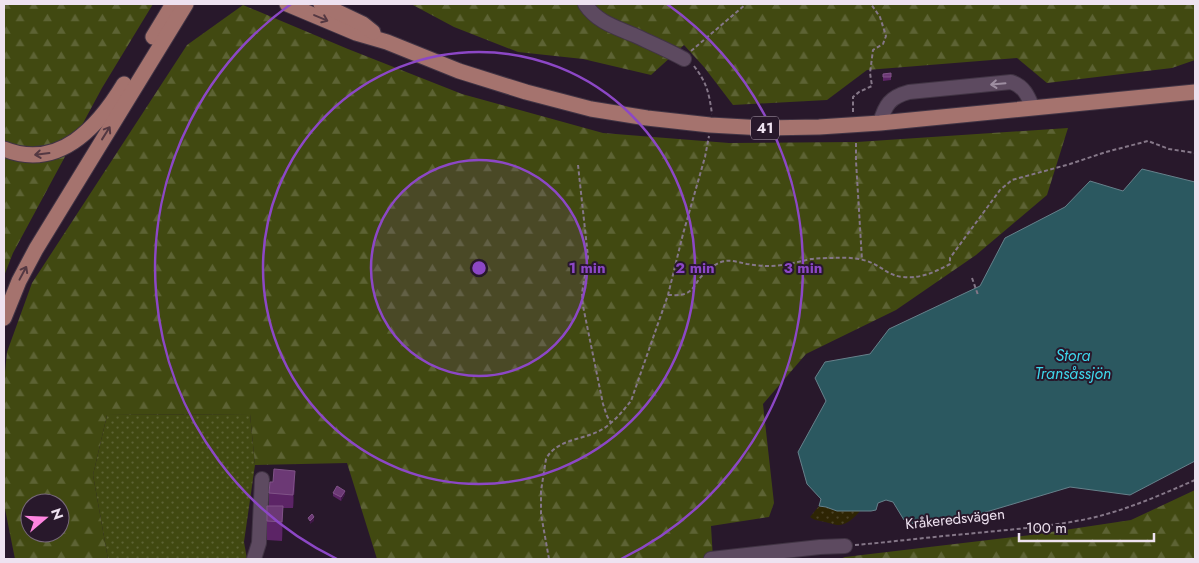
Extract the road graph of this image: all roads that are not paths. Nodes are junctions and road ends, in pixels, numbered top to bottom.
1 (287, 4) edge
2 (321, 4) edge
3 (585, 4) edge
4 (183, 6) edge
5 (387, 42) junction
6 (689, 63) road end
7 (1195, 92) edge
8 (1033, 108) junction
9 (880, 123) junction
10 (4, 149) edge
11 (4, 318) edge
12 (262, 479) dead end
13 (845, 546) road end
14 (803, 554) edge
15 (254, 559) edge
16 (711, 559) edge

1 -> 5 main road, 41
2 - 5 main road, 41
3 - 6 street
4 -> 10 main road
11 -> 4 main road
5 - 9 main road, 41
7 - 8 main road, 41
8 - 9 main road, 41
8 -> 9 street
12 - 15 street
13 - 14 street
14 - 16 street

